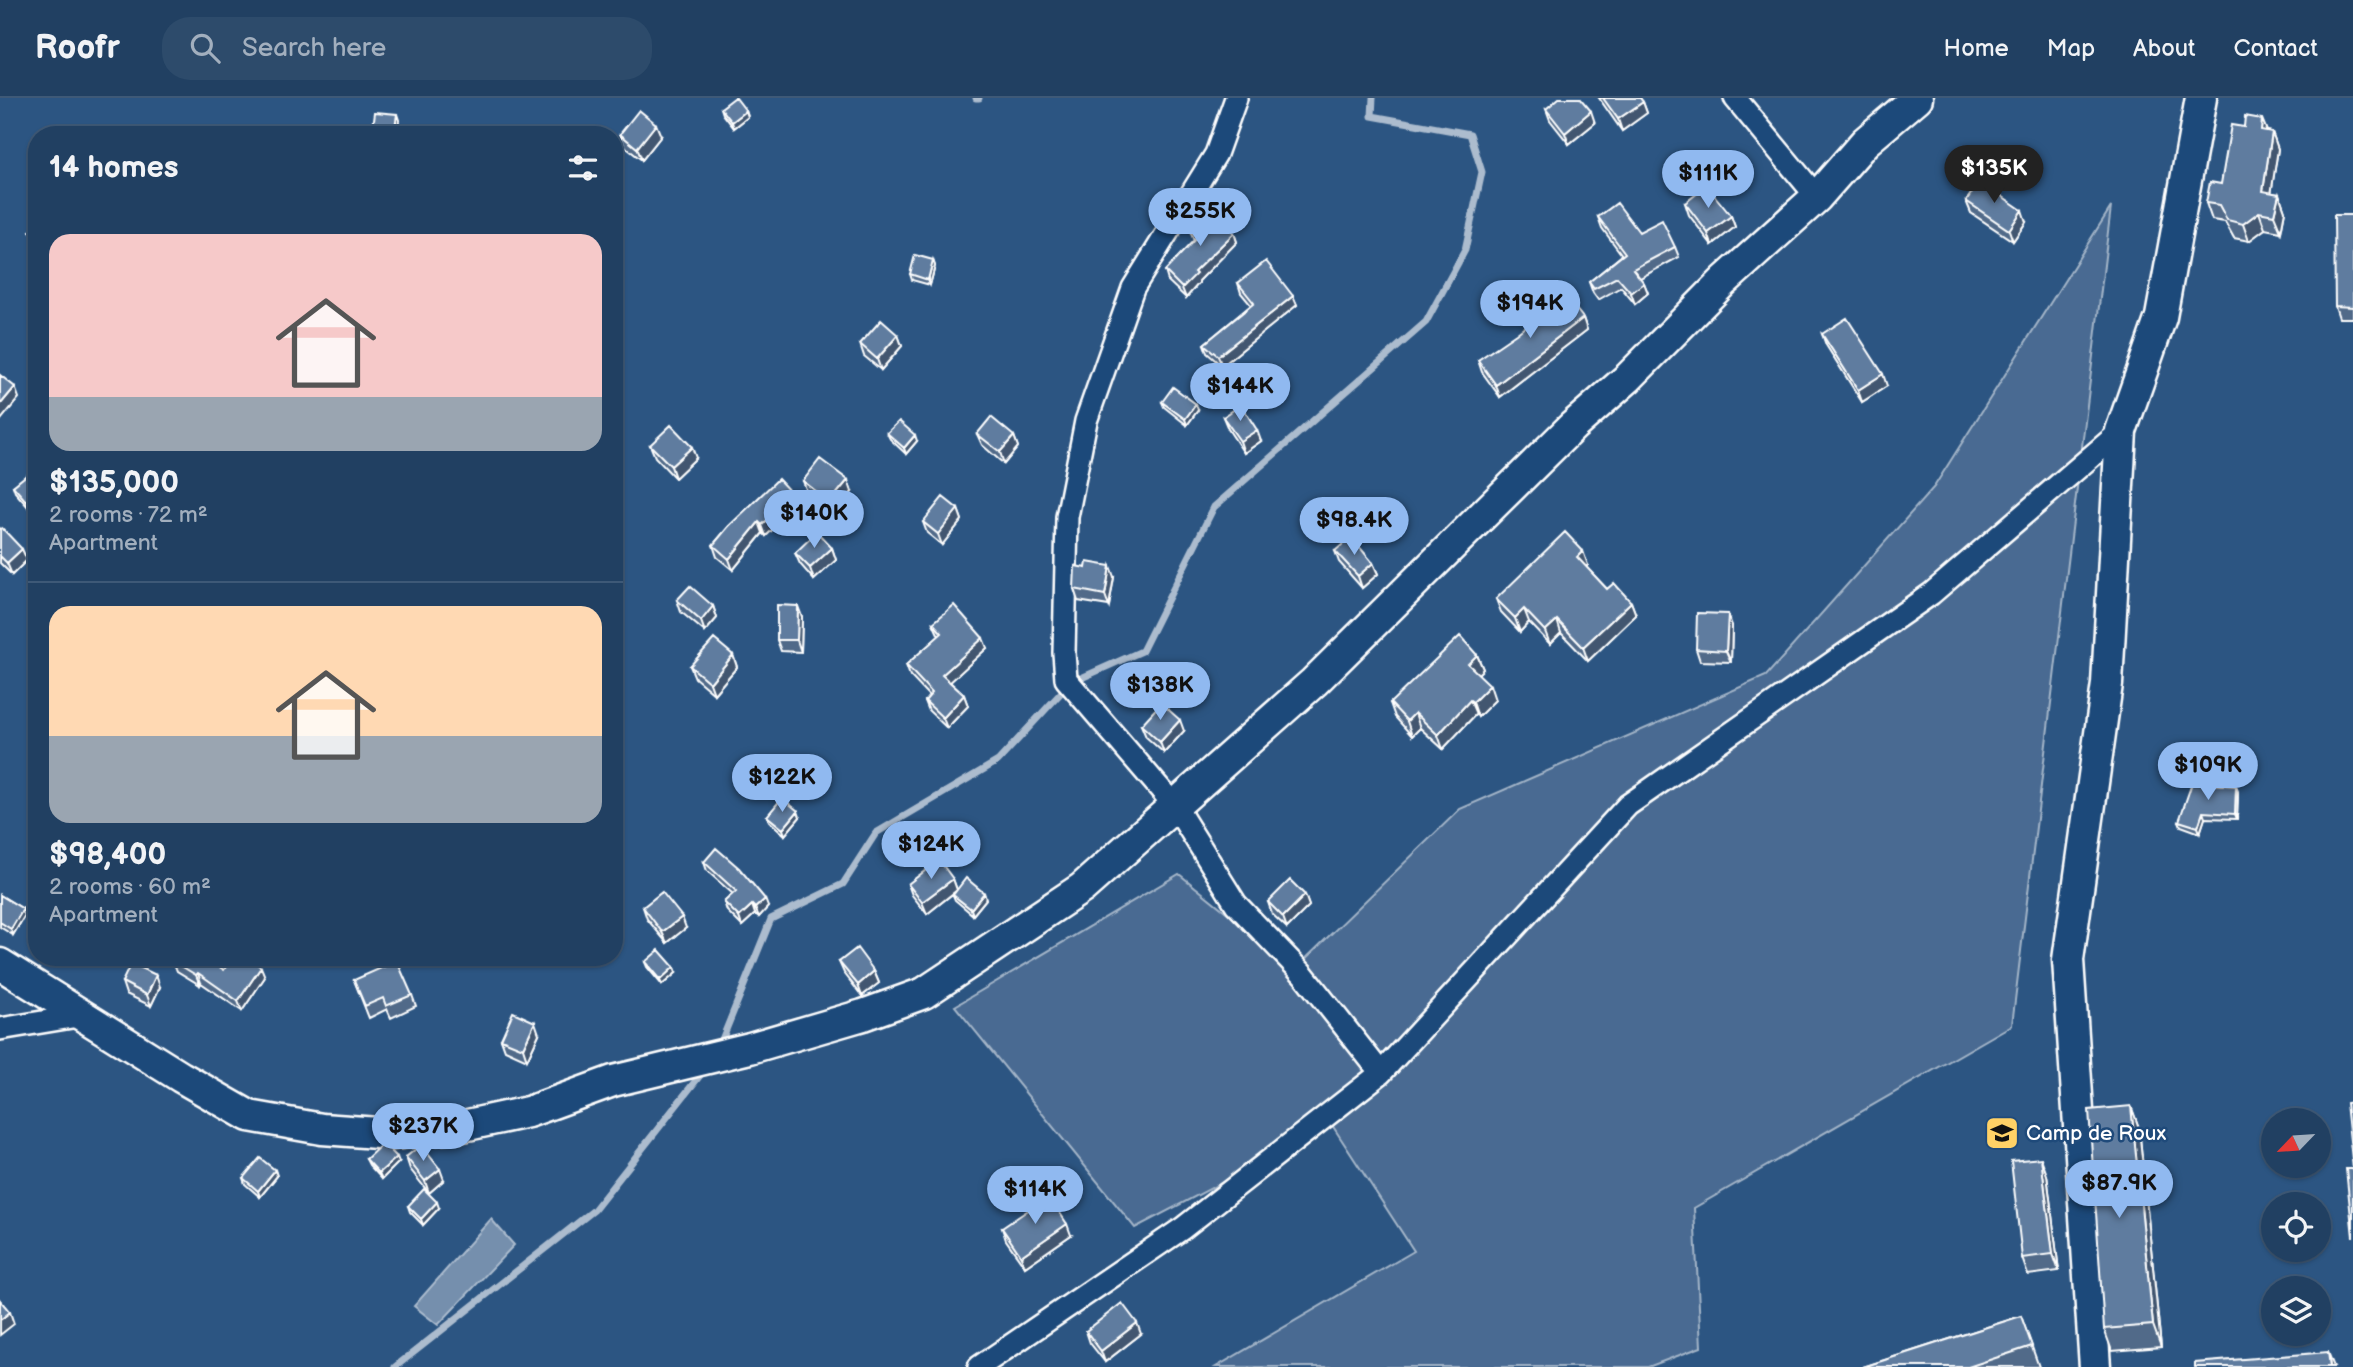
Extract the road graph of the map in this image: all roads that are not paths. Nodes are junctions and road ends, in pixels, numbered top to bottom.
1 (1236, 98) edge
2 (1735, 98) edge
3 (1917, 98) edge
4 (2201, 98) edge
5 (1817, 197) junction
6 (2121, 430) junction
7 (1175, 806) junction
8 (0, 964) edge
9 (84, 1015) junction
10 (0, 1029) edge
11 (1381, 1073) junction
12 (979, 1367) edge
13 (2095, 1367) edge

1 - 7 street
2 - 5 street
3 - 5 street
4 - 6 street
5 - 7 street
6 - 11 street
6 - 13 street
7 - 9 street
7 - 11 street
8 - 9 street
9 - 10 street
11 - 12 street

